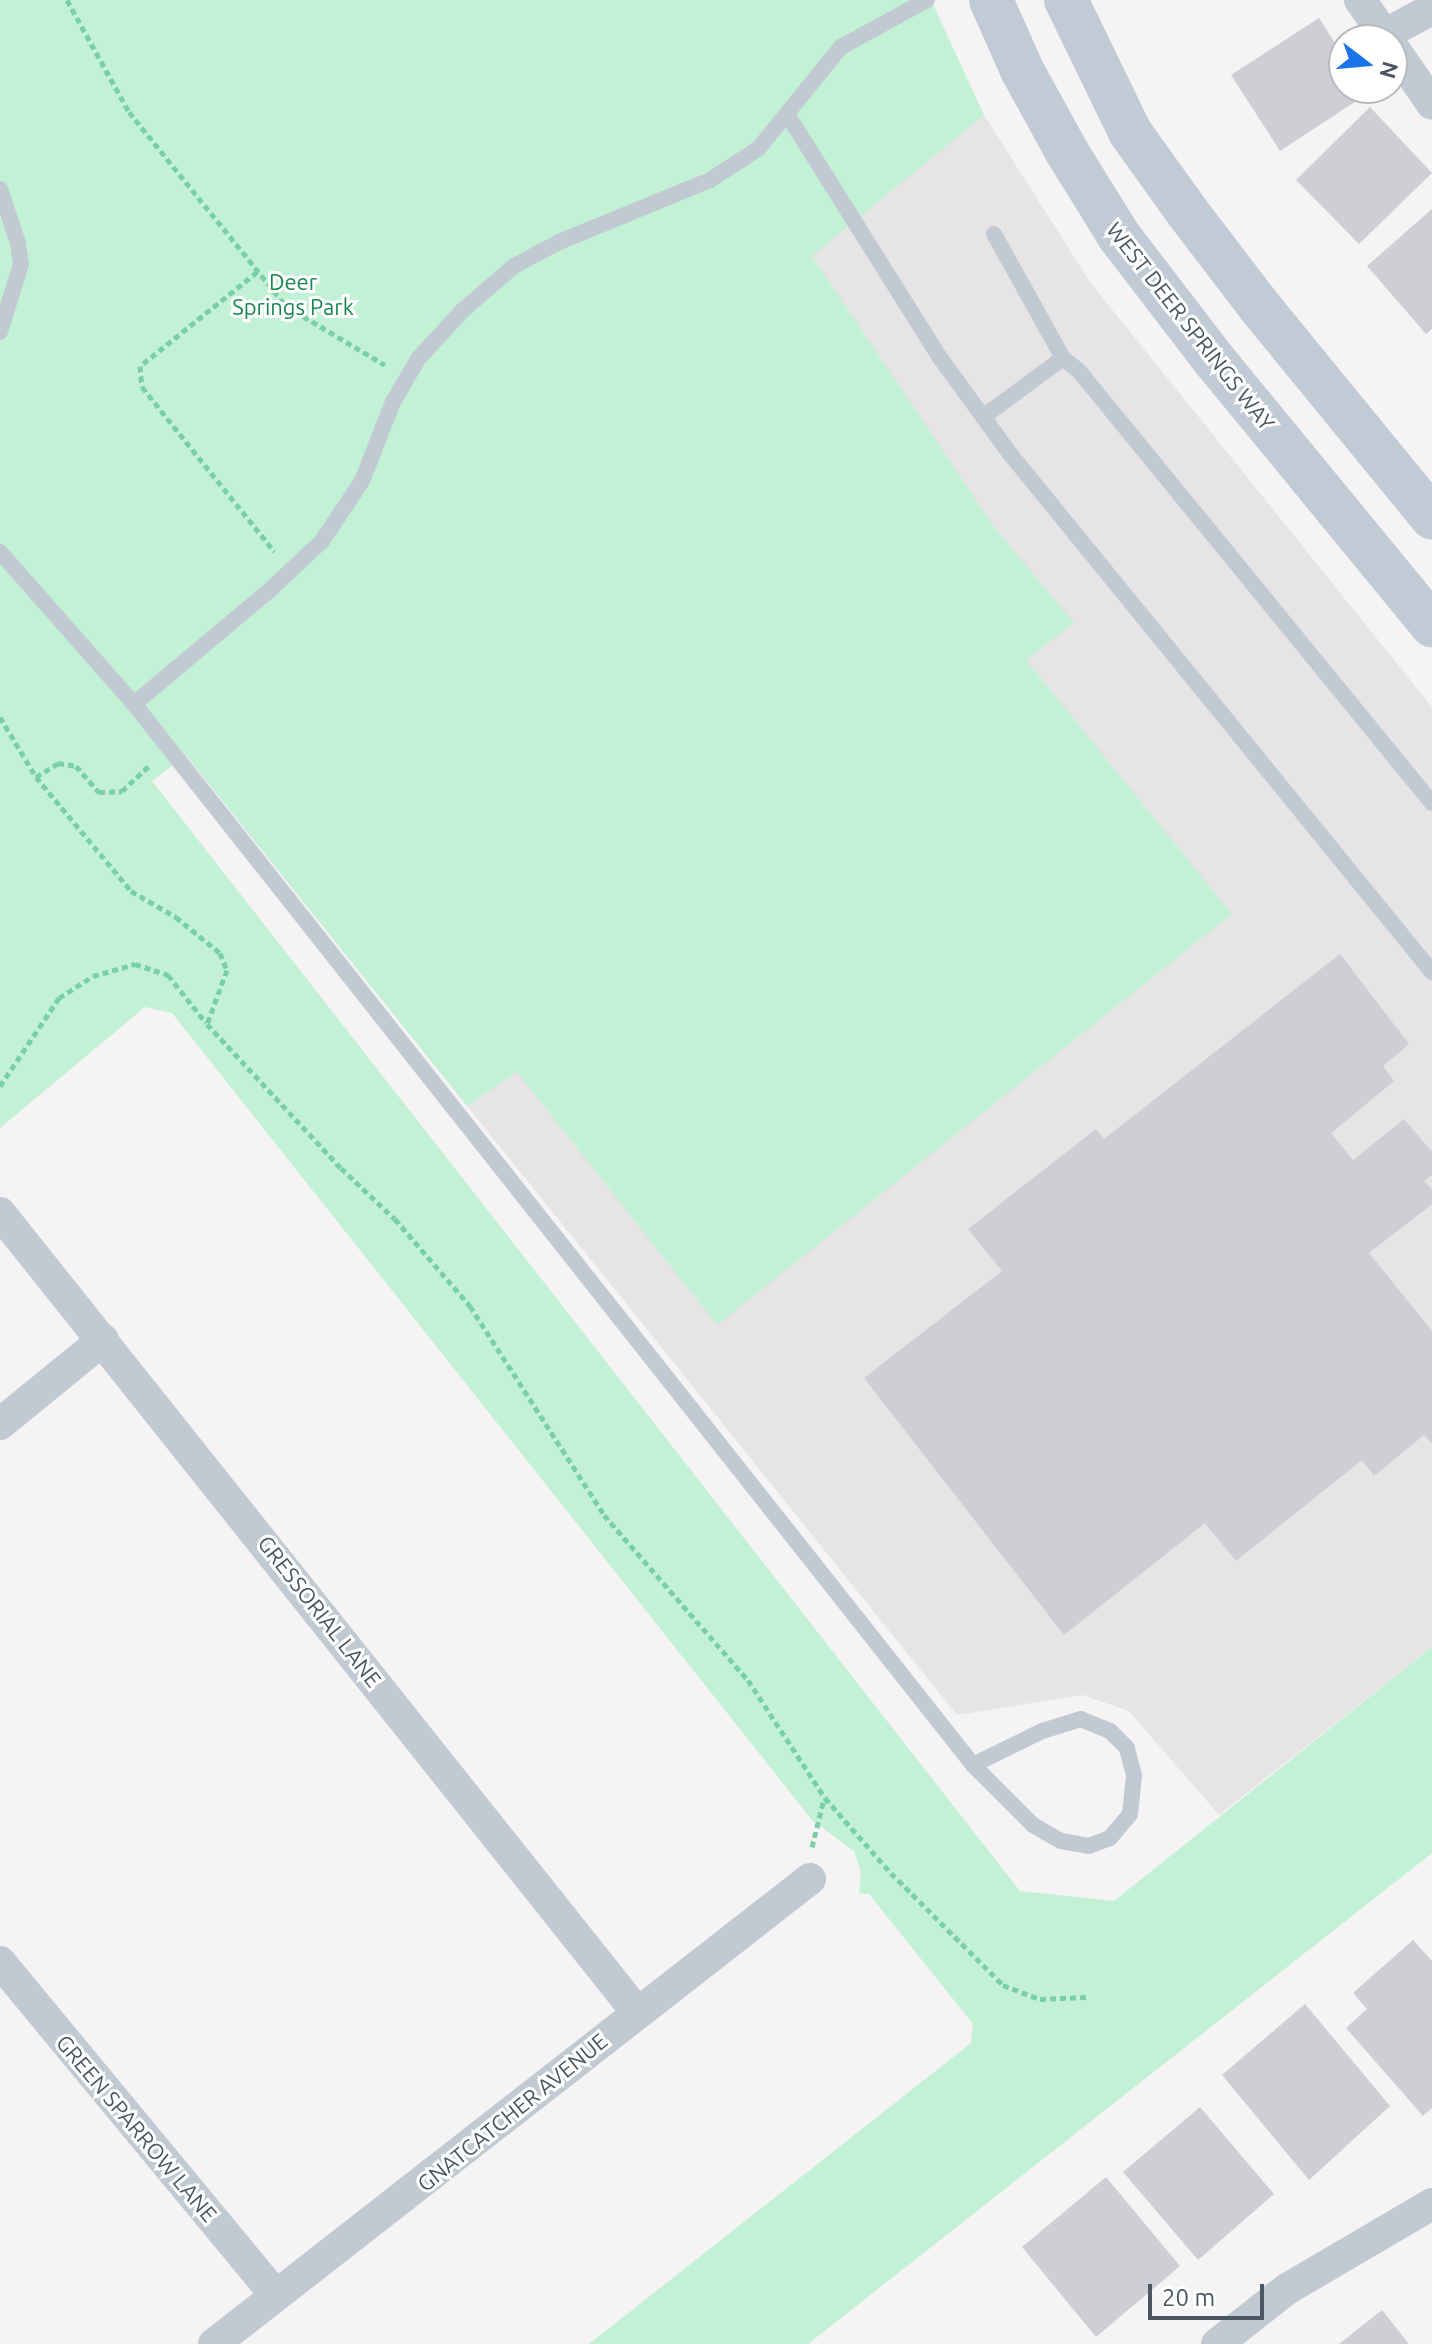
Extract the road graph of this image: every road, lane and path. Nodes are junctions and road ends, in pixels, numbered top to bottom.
1 (67, 0) edge
2 (927, 0) edge
3 (991, 0) edge
4 (1066, 0) edge
5 (1360, 0) edge
6 (1432, 9) edge
7 (1377, 24) edge
8 (1408, 26) edge
9 (1408, 69) edge
10 (1432, 104) edge
11 (787, 114) junction
12 (0, 189) edge
13 (994, 234) dead end
14 (257, 272) junction
15 (0, 332) edge
16 (1063, 358) junction
17 (407, 378) junction
18 (983, 417) junction
19 (1432, 517) edge
20 (0, 552) edge
21 (290, 570) junction
22 (1432, 625) edge
23 (134, 704) junction
24 (0, 717) edge
25 (168, 748) junction
26 (36, 777) junction
27 (1432, 803) edge
28 (1432, 972) edge
29 (207, 1024) junction
30 (0, 1086) edge
31 (0, 1213) edge
32 (103, 1340) junction
33 (0, 1424) edge
34 (973, 1765) junction
35 (825, 1798) junction
36 (810, 1879) joint
37 (0, 1962) edge
38 (1086, 1997) dead end
39 (637, 2012) junction
40 (1432, 2204) edge
41 (275, 2294) junction
42 (214, 2344) edge
43 (1217, 2344) edge

1 - 14 path
2 - 11 lane
3 - 22 main road, WEST DEER SPRINGS WAY
4 - 19 main road
5 - 7 street
6 - 8 street
9 - 10 street
11 - 17 lane
11 - 18 lane
12 - 15 lane
13 - 16 lane
14 - 17 path
14 - 21 path
16 - 18 lane
16 - 27 lane
17 - 21 lane
18 - 28 lane
20 - 23 lane
21 - 23 lane
23 - 25 lane
24 - 26 path
25 - 26 path
25 - 34 lane
26 - 29 path
29 - 30 path
29 - 35 path
31 - 32 street, GRESSORIAL LANE
32 - 33 street
32 - 39 street, GRESSORIAL LANE
34 - 34 lane
35 - 36 path
35 - 38 path
36 - 39 street, GNATCATCHER AVENUE
37 - 41 street, GREEN SPARROW LANE
39 - 41 street, GNATCATCHER AVENUE
40 - 43 street
41 - 42 street, GNATCATCHER AVENUE

